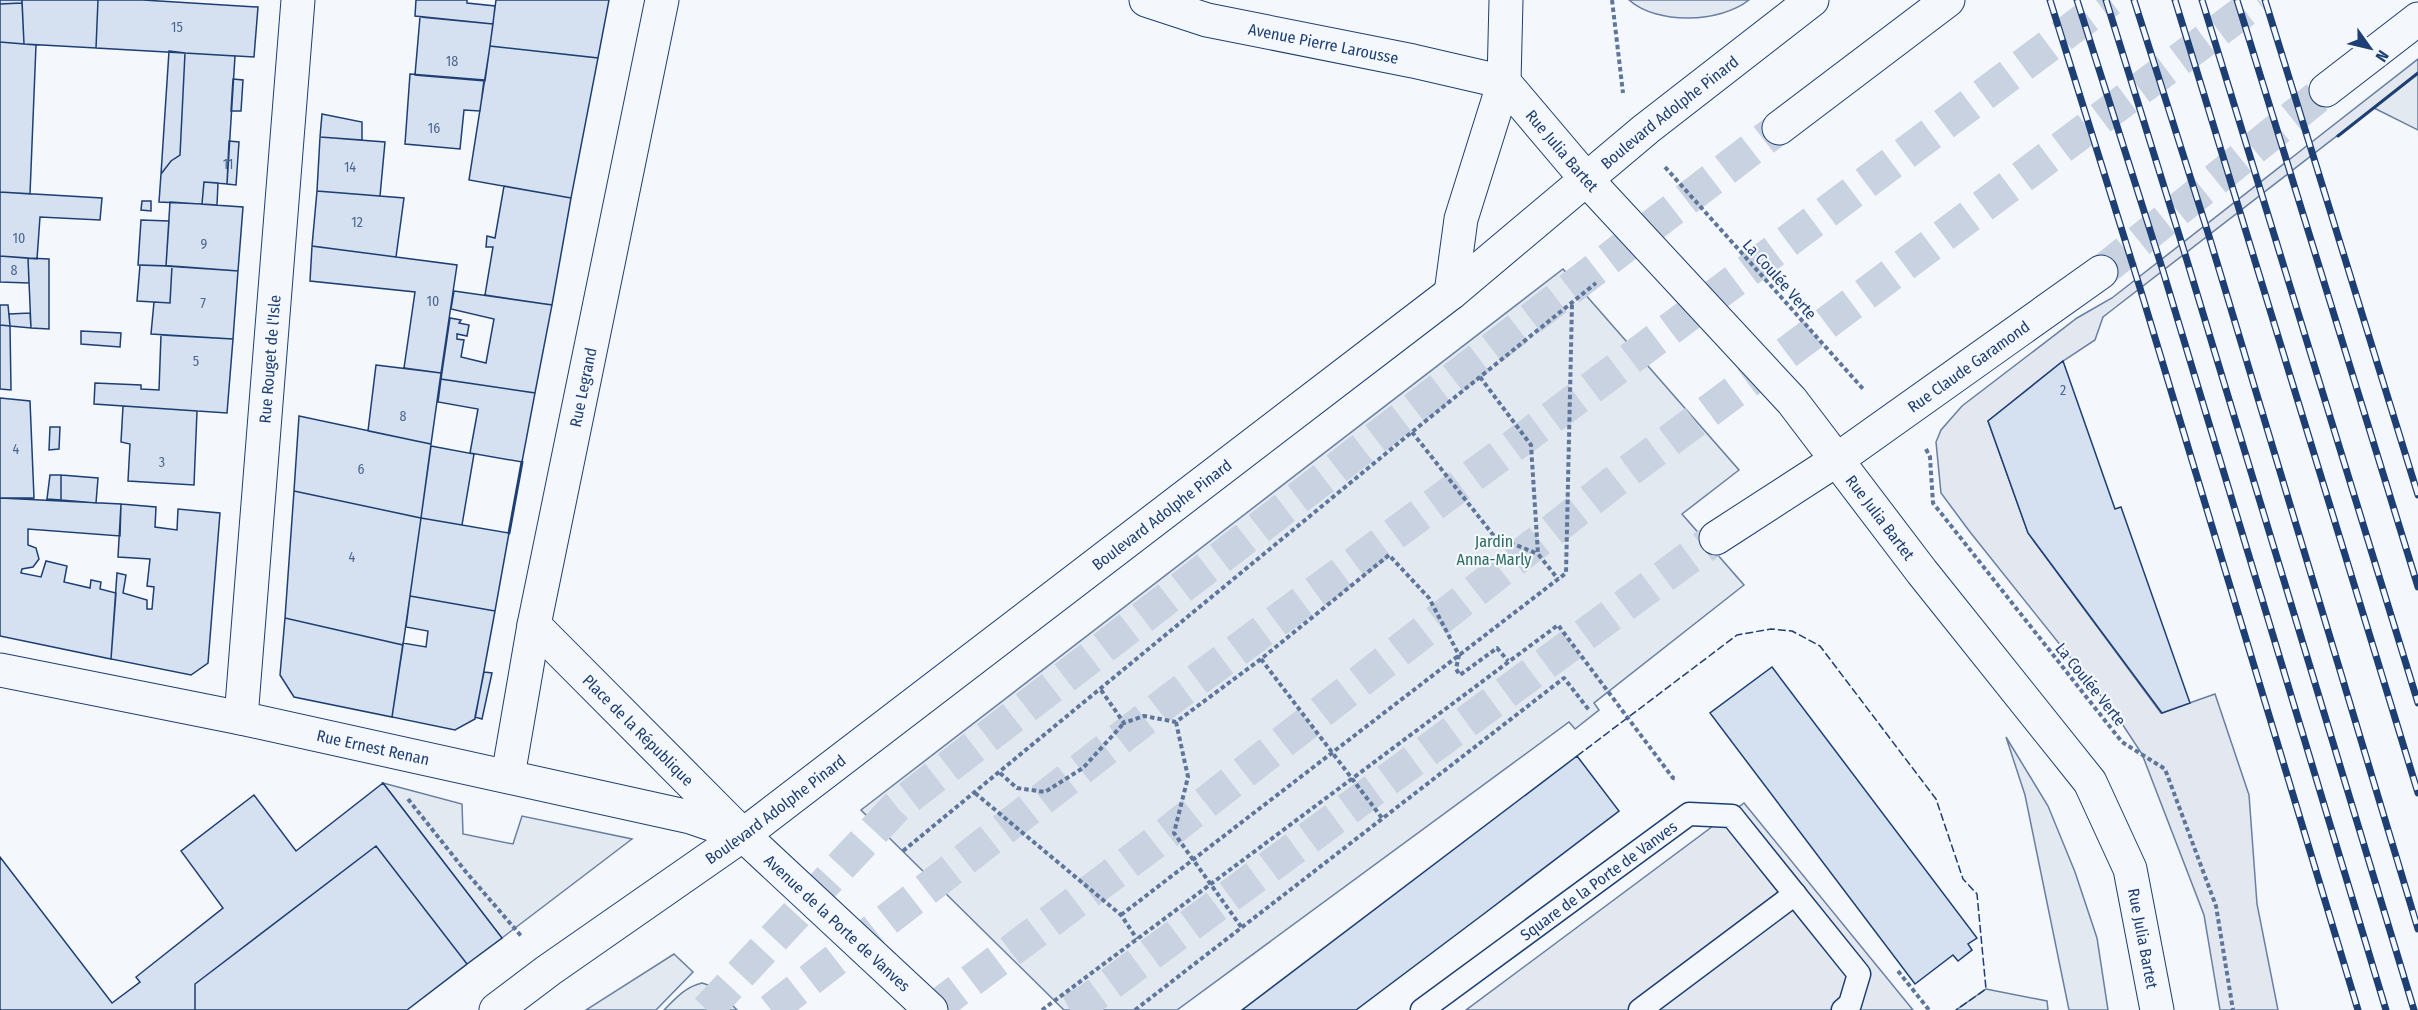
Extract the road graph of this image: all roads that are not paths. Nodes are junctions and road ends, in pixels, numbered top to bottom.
1 (298, 0) edge
2 (662, 0) edge
3 (1146, 0) edge
4 (1506, 0) edge
5 (1812, 0) edge
6 (1948, 0) edge
7 (2418, 19) edge
8 (1504, 82) junction
9 (2326, 90) tunnel mouth
10 (1779, 128) tunnel mouth
11 (1587, 180) junction
12 (2101, 272) tunnel mouth
13 (1451, 294) junction
14 (1838, 459) junction
15 (1716, 538) tunnel mouth
16 (534, 625) junction
17 (0, 670) edge
18 (241, 718) junction
19 (508, 776) junction
20 (743, 835) junction
21 (1795, 894) junction
22 (496, 1010) edge
23 (931, 1010) edge
24 (1422, 1010) edge
25 (1640, 1010) edge
26 (1843, 1010) edge
27 (2157, 1010) edge

1 - 18 main road, Rue Rouget de l'Isle
2 - 16 main road, Rue Legrand
3 - 8 main road, Avenue Pierre Larousse
4 - 8 main road
5 - 11 main road, Boulevard Adolphe Pinard
6 - 10 main road
7 - 9 main road
8 - 11 main road, Rue Julia Bartet
8 - 13 main road
11 - 13 main road, Boulevard Adolphe Pinard
11 - 14 main road, Rue Julia Bartet
12 - 14 main road, Rue Claude Garamond
13 - 20 main road, Boulevard Adolphe Pinard
14 - 15 main road, Rue Claude Garamond
14 - 27 main road, Rue Julia Bartet
16 - 19 main road, Rue Legrand
16 - 20 main road, Place de la République
17 - 18 main road, Rue Ernest Renan
18 - 19 main road, Rue Ernest Renan
19 - 20 main road, Rue Ernest Renan
20 - 22 main road, Boulevard Adolphe Pinard
20 - 23 main road, Avenue de la Porte de Vanves
21 - 24 lane, Square de la Porte de Vanves
21 - 25 lane
21 - 26 lane, Square de la Porte de Vanves

